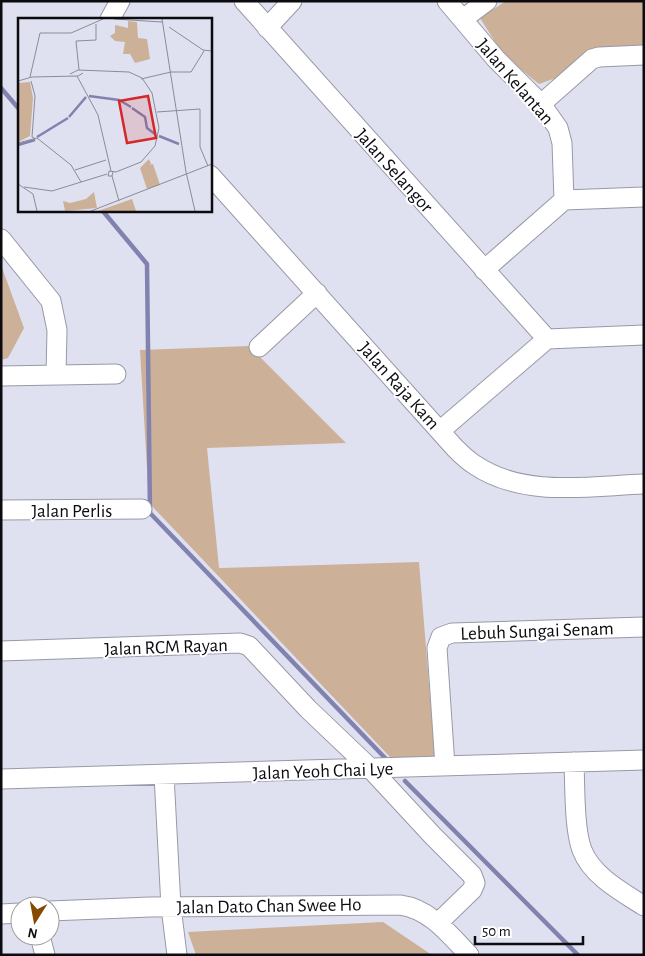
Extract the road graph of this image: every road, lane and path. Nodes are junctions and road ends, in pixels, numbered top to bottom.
1 (120, 1) edge
2 (244, 1) edge
3 (292, 1) edge
4 (447, 1) edge
5 (487, 1) edge
6 (111, 18) edge
7 (462, 19) junction
8 (267, 28) junction
9 (644, 55) edge
10 (541, 104) junction
11 (211, 176) edge
12 (644, 197) edge
13 (564, 200) junction
14 (1, 239) edge
15 (484, 270) junction
16 (317, 293) junction
17 (644, 335) edge
18 (547, 339) junction
19 (259, 347) dead end
20 (116, 374) dead end
21 (56, 375) junction
22 (1, 376) edge
23 (441, 430) junction
24 (644, 484) edge
25 (142, 509) dead end
26 (1, 510) edge
27 (644, 627) edge
28 (1, 651) edge
29 (644, 760) edge
30 (574, 762) junction
31 (445, 766) junction
32 (370, 768) junction
33 (164, 774) junction
34 (1, 779) edge
35 (644, 889) edge
36 (619, 890) junction
37 (171, 906) junction
38 (644, 906) edge
39 (60, 912) edge
40 (438, 923) junction
41 (177, 955) edge
42 (469, 955) edge

1 - 6 street
2 - 8 street, Jalan Selangor
3 - 8 street
4 - 7 street, Jalan Kelantan
5 - 7 street
7 - 10 street, Jalan Kelantan
8 - 15 street, Jalan Selangor
9 - 10 street
10 - 13 street, Jalan Kelantan
11 - 16 street, Jalan Raja Kam
12 - 13 street
13 - 15 street
14 - 21 street
15 - 18 street, Jalan Selangor
16 - 19 street
16 - 23 street, Jalan Raja Kam
17 - 18 street
18 - 23 street
20 - 21 street
21 - 22 street
23 - 24 street, Jalan Raja Kam
25 - 26 street, Jalan Perlis
27 - 31 street, Lebuh Sungai Senam
28 - 32 street, Jalan RCM Rayan
29 - 30 street, Jalan Yeoh Chai Lye
30 - 31 street, Jalan Yeoh Chai Lye
30 - 36 street
31 - 32 street, Jalan Yeoh Chai Lye
32 - 33 street, Jalan Yeoh Chai Lye
32 - 40 street, Jalan RCM Rayan
33 - 34 street, Jalan Yeoh Chai Lye
33 - 37 street
35 - 36 street
36 - 38 street
37 - 39 street, Jalan Dato Chan Swee Ho
37 - 40 street, Jalan Dato Chan Swee Ho
37 - 41 street
40 - 42 street, Jalan Dato Chan Swee Ho

